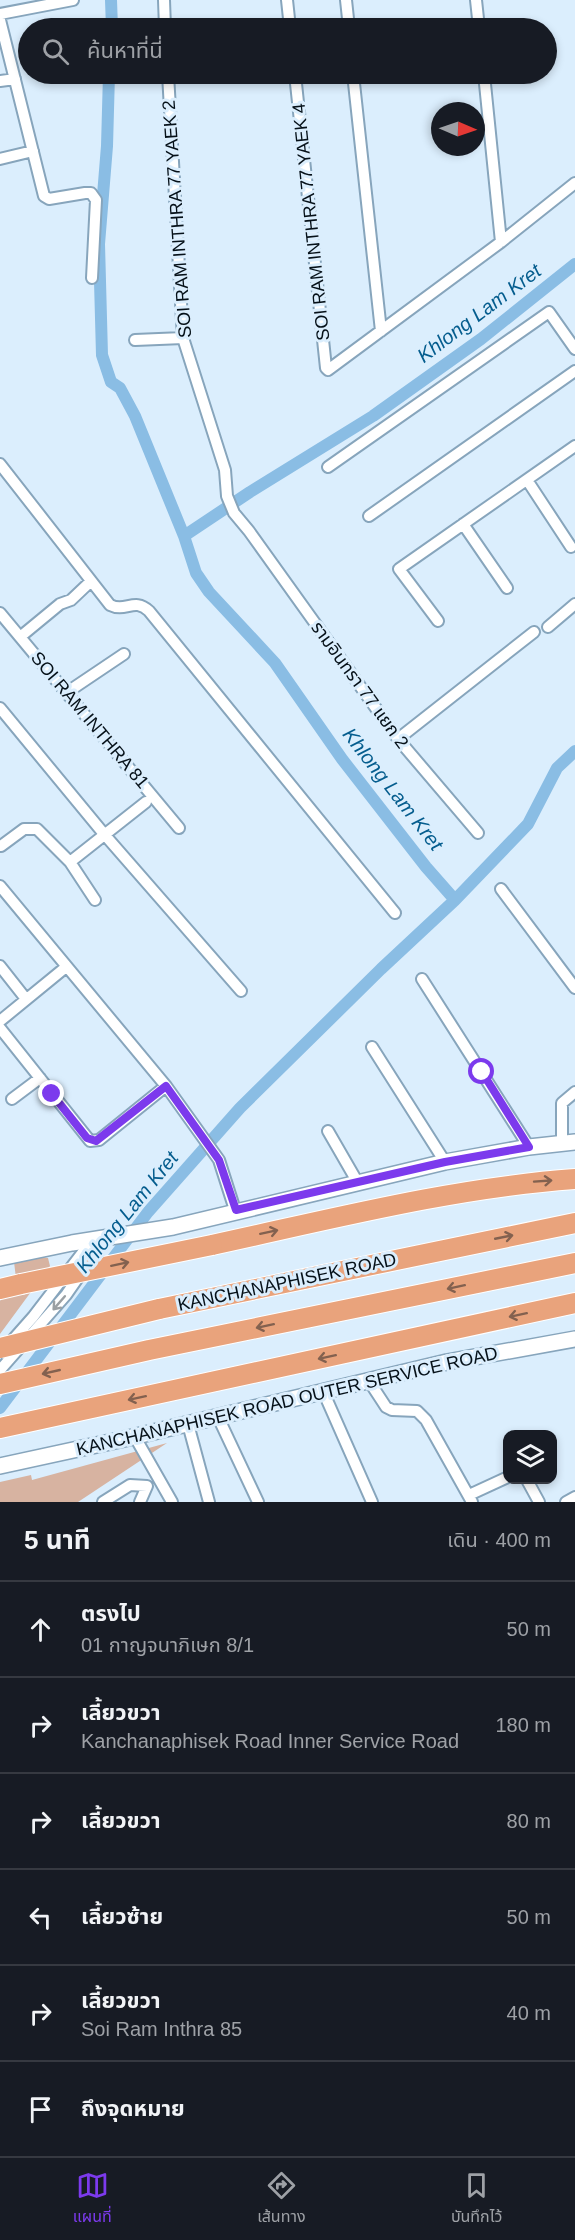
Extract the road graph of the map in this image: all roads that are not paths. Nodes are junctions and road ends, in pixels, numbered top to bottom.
1 (73, 0) edge
2 (164, 0) edge
3 (287, 0) edge
4 (346, 0) edge
5 (476, 0) edge
6 (0, 14) edge
7 (165, 18) edge
8 (289, 18) edge
9 (348, 18) edge
10 (478, 18) edge
11 (0, 20) edge
12 (15, 79) junction
13 (0, 81) edge
14 (169, 84) edge
15 (296, 84) edge
16 (354, 84) edge
17 (485, 84) edge
18 (33, 151) junction
19 (0, 159) edge
20 (575, 183) edge
21 (501, 242) junction
22 (92, 278) dead end
23 (381, 331) junction
24 (183, 338) junction
25 (135, 340) dead end
26 (575, 349) edge
27 (575, 371) edge
28 (575, 446) edge
29 (0, 464) edge
30 (328, 467) dead end
31 (527, 480) junction
32 (234, 513) joint
33 (369, 516) dead end
34 (464, 524) junction
35 (571, 547) dead end
36 (91, 581) junction
37 (507, 588) dead end
38 (575, 604) edge
39 (0, 613) edge
40 (438, 621) dead end
41 (548, 627) dead end
42 (534, 632) dead end
43 (21, 637) junction
44 (124, 654) dead end
45 (66, 693) junction
46 (0, 708) edge
47 (398, 739) junction
48 (146, 802) dead end
49 (179, 828) dead end
50 (478, 833) dead end
51 (104, 834) junction
52 (1, 846) edge
53 (70, 862) junction
54 (0, 886) edge
55 (501, 889) dead end
56 (95, 900) dead end
57 (395, 913) dead end
58 (0, 966) edge
59 (66, 967) junction
60 (422, 979) dead end
61 (575, 988) edge
62 (241, 991) dead end
63 (26, 999) junction
64 (0, 1021) edge
65 (0, 1028) edge
66 (372, 1047) dead end
67 (40, 1078) junction
68 (166, 1086) junction
69 (575, 1092) edge
70 (12, 1099) dead end
71 (328, 1131) dead end
72 (568, 1143) edge
73 (529, 1147) junction
74 (445, 1162) junction
75 (575, 1179) edge
76 (358, 1183) junction
77 (236, 1210) junction
78 (575, 1223) edge
79 (99, 1239) junction
80 (0, 1258) edge
81 (575, 1263) edge
82 (0, 1289) edge
83 (575, 1303) edge
84 (575, 1338) edge
85 (0, 1348) edge
86 (0, 1354) edge
87 (0, 1370) edge
88 (369, 1381) junction
89 (0, 1384) edge
90 (323, 1391) junction
91 (218, 1417) junction
92 (188, 1424) junction
93 (0, 1428) edge
94 (135, 1437) junction
95 (0, 1466) edge
96 (159, 1478) junction
97 (503, 1479) edge
98 (530, 1484) edge
99 (147, 1486) junction
100 (575, 1497) edge
101 (470, 1498) edge
102 (103, 1502) edge
103 (140, 1502) edge
104 (172, 1502) edge
105 (209, 1502) edge
106 (258, 1502) edge
107 (372, 1502) edge
108 (539, 1502) edge
109 (566, 1502) edge

1 - 6 street
2 - 7 street
3 - 8 street
4 - 9 street
5 - 10 street
11 - 12 street
12 - 13 street
12 - 18 street
14 - 24 street, SOI RAM INTHRA 77 YAEK 2
15 - 23 street, SOI RAM INTHRA 77 YAEK 4
16 - 23 street
17 - 21 street
18 - 19 street
18 - 22 street
20 - 21 street
21 - 23 street
24 - 25 street
24 - 32 street, SOI RAM INTHRA 77 YAEK 2
26 - 30 street
27 - 33 street
28 - 31 street
29 - 36 street
31 - 34 street
31 - 35 street
32 - 47 street, รามอินทรา 77 แยก 2
34 - 37 street
34 - 40 street
36 - 43 street
36 - 57 street
38 - 41 street
39 - 43 street, SOI RAM INTHRA 81
42 - 47 street
43 - 45 street, SOI RAM INTHRA 81
44 - 45 street
45 - 49 street, SOI RAM INTHRA 81
46 - 51 street
47 - 50 street, รามอินทรา 77 แยก 2
48 - 51 street
51 - 53 street
51 - 62 street
52 - 53 street
53 - 56 street
54 - 59 street
55 - 61 street
58 - 63 street
59 - 63 street
59 - 68 street
60 - 73 street
63 - 64 street
65 - 67 street
66 - 74 street
67 - 68 street
67 - 70 street
68 - 77 street
69 - 72 street
71 - 76 street
72 - 73 main road
73 - 74 main road
74 - 76 main road
82 -> 75 highway, bridge
76 - 77 main road
77 - 79 main road
85 -> 78 highway, KANCHANAPHISEK ROAD, bridge
79 - 80 main road
79 - 86 street
79 -> 87 street
81 -> 89 highway
83 -> 93 highway
84 - 88 main road, KANCHANAPHISEK ROAD OUTER SERVICE ROAD
88 - 90 main road, KANCHANAPHISEK ROAD OUTER SERVICE ROAD
88 - 101 street
90 - 91 main road, KANCHANAPHISEK ROAD OUTER SERVICE ROAD
90 - 107 street
91 - 92 main road, KANCHANAPHISEK ROAD OUTER SERVICE ROAD
91 - 106 street
92 - 94 main road, KANCHANAPHISEK ROAD OUTER SERVICE ROAD
92 - 105 street
94 - 95 main road, KANCHANAPHISEK ROAD OUTER SERVICE ROAD
94 - 96 street
96 - 99 street
96 - 104 street
97 - 101 street
98 - 108 street
99 - 102 street
99 - 103 street
100 - 109 street

